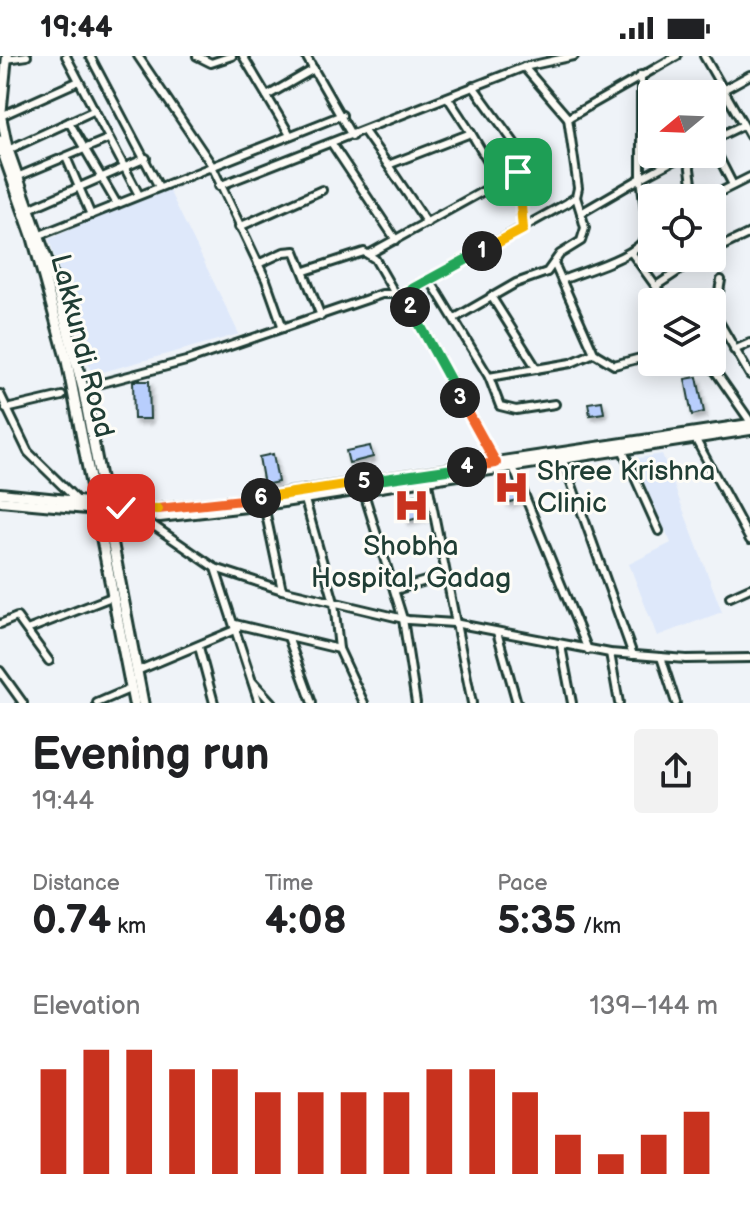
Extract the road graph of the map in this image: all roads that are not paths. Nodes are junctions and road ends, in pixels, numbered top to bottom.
1 (27, 56) edge
2 (66, 56) edge
3 (90, 56) edge
4 (138, 56) edge
5 (197, 56) edge
6 (232, 56) edge
7 (243, 56) edge
8 (306, 56) edge
9 (574, 56) edge
10 (677, 56) edge
11 (704, 56) edge
12 (6, 58) edge
13 (524, 67) junction
14 (314, 69) junction
15 (641, 75) junction
16 (750, 75) edge
17 (641, 80) edge
18 (717, 80) edge
19 (79, 81) junction
20 (473, 86) junction
21 (726, 88) edge
22 (726, 95) edge
23 (267, 96) junction
24 (448, 98) junction
25 (93, 111) junction
26 (342, 115) junction
27 (1, 116) edge
28 (568, 118) junction
29 (69, 122) junction
30 (743, 125) junction
31 (364, 131) junction
32 (471, 133) junction
33 (726, 134) edge
34 (290, 135) junction
35 (352, 136) junction
36 (750, 136) edge
37 (108, 139) junction
38 (332, 144) junction
39 (3, 145) edge
40 (85, 149) junction
41 (66, 157) junction
42 (146, 158) junction
43 (3, 161) edge
44 (211, 164) junction
45 (388, 165) junction
46 (126, 167) junction
47 (641, 168) edge
48 (660, 168) edge
49 (725, 168) edge
50 (518, 172) junction
51 (17, 177) junction
52 (100, 177) junction
53 (750, 177) edge
54 (641, 178) junction
55 (733, 185) junction
56 (78, 186) junction
57 (219, 186) junction
58 (159, 187) junction
59 (495, 188) junction
60 (726, 189) edge
61 (322, 190) dead end
62 (139, 195) junction
63 (576, 197) junction
64 (117, 204) junction
65 (29, 209) junction
66 (581, 213) junction
67 (91, 215) junction
68 (427, 223) junction
69 (239, 227) junction
70 (523, 229) junction
71 (750, 233) edge
72 (40, 235) junction
73 (396, 240) junction
74 (726, 244) edge
75 (631, 252) junction
76 (369, 254) junction
77 (554, 263) junction
78 (258, 264) junction
79 (305, 271) junction
80 (677, 272) edge
81 (430, 280) junction
82 (562, 280) junction
83 (721, 280) dead end
84 (656, 286) joint
85 (394, 292) junction
86 (403, 294) junction
87 (491, 296) junction
88 (321, 316) junction
89 (455, 318) junction
90 (283, 328) junction
91 (750, 343) edge
92 (734, 350) junction
93 (594, 353) junction
94 (638, 359) edge
95 (537, 369) junction
96 (750, 375) edge
97 (718, 376) edge
98 (489, 377) junction
99 (83, 388) junction
100 (0, 394) edge
101 (62, 396) dead end
102 (555, 404) dead end
103 (6, 409) junction
104 (750, 425) edge
105 (696, 440) junction
106 (623, 451) junction
107 (563, 460) junction
108 (496, 463) junction
109 (513, 467) junction
110 (427, 479) junction
111 (363, 490) junction
112 (0, 493) edge
113 (77, 500) junction
114 (305, 500) junction
115 (0, 501) edge
116 (264, 505) junction
117 (101, 507) junction
118 (141, 517) junction
119 (748, 530) edge
120 (659, 531) dead end
121 (750, 540) edge
122 (215, 568) junction
123 (446, 575) junction
124 (750, 588) edge
125 (282, 590) junction
126 (395, 590) junction
127 (114, 596) junction
128 (730, 597) dead end
129 (334, 602) junction
130 (403, 619) junction
131 (454, 623) junction
132 (0, 624) edge
133 (236, 626) junction
134 (27, 630) junction
135 (497, 632) junction
136 (288, 637) junction
137 (561, 646) junction
138 (199, 647) junction
139 (339, 649) junction
140 (588, 650) junction
141 (610, 653) junction
142 (633, 655) junction
143 (661, 657) junction
144 (750, 658) edge
145 (49, 661) dead end
146 (0, 671) edge
147 (137, 671) junction
148 (252, 681) junction
149 (132, 688) junction
150 (23, 703) edge
151 (97, 703) edge
152 (134, 703) edge
153 (143, 703) edge
154 (214, 703) edge
155 (259, 703) edge
156 (272, 703) edge
157 (312, 703) edge
158 (364, 703) edge
159 (416, 703) edge
160 (472, 703) edge
161 (517, 703) edge
162 (572, 703) edge
163 (619, 703) edge
164 (676, 703) edge

1 - 12 street
2 - 19 street
3 - 42 street
4 - 44 street
5 - 6 street
7 - 23 street
8 - 14 street
9 - 13 street
10 - 15 street
11 - 18 street
12 - 27 main road, Lakkundi Road
13 - 20 street
13 - 28 street
14 - 23 street
14 - 26 street
15 - 17 street
15 - 28 street
16 - 21 street
19 - 25 street
19 - 27 street
20 - 24 street
20 - 50 street
22 - 30 street
23 - 34 street
24 - 31 street
24 - 32 street
25 - 29 street
25 - 37 street
26 - 34 street
26 - 35 street
27 - 39 main road, Lakkundi Road
28 - 63 street
29 - 39 street
29 - 40 street
30 - 33 street
30 - 36 street
31 - 35 street
31 - 45 street
32 - 45 street
32 - 59 street
34 - 44 street
35 - 38 street
37 - 40 street
37 - 46 street
38 - 57 street
38 - 73 street
39 - 43 main road, Lakkundi Road
39 - 51 main road
40 - 41 street
40 - 52 street
41 - 51 street
41 - 56 street
42 - 46 street
42 - 58 street
43 - 117 main road, Lakkundi Road
44 - 57 street
44 - 58 street
45 - 68 street
46 - 52 street
46 - 62 street
47 - 54 street
48 - 54 street
49 - 55 street
50 - 59 street
50 - 70 street
51 - 65 main road
52 - 56 street
52 - 64 street
53 - 55 street
54 - 66 street
54 - 75 street
55 - 60 street
56 - 65 street
56 - 67 street
57 - 69 street
58 - 62 street
59 - 68 street
61 - 69 street
62 - 64 street
63 - 66 street
63 - 70 street
64 - 67 street
65 - 72 main road
66 - 77 street
67 - 72 street
68 - 73 street
69 - 78 street
70 - 81 street
71 - 74 street
72 - 99 main road
73 - 76 street
75 - 82 street
75 - 84 street
76 - 79 street
76 - 85 street
77 - 82 street
77 - 87 street
78 - 79 street
78 - 90 street
79 - 88 street
80 - 84 street
81 - 86 street
81 - 89 street
82 - 93 street
83 - 92 street
85 - 86 street
85 - 88 street
86 - 108 street
87 - 89 street
87 - 95 street
88 - 90 street
89 - 98 street
90 - 99 street
91 - 92 street
92 - 96 street
93 - 94 street
93 - 95 street
95 - 98 street
97 - 104 street
98 - 102 street
99 - 117 main road
100 - 103 street
101 - 103 street
103 - 113 street
104 - 105 main road
104 - 108 main road
105 - 106 main road
105 - 119 street
106 - 107 main road
106 - 120 street
107 - 109 main road
107 - 142 street
108 - 117 main road
109 - 110 main road
109 - 140 street
110 - 111 main road
110 - 123 street
111 - 114 main road
111 - 126 street
112 - 113 main road
113 - 117 main road
114 - 116 main road
114 - 129 street
115 - 117 main road
116 - 118 main road
116 - 125 street
117 - 118 main road
117 - 127 main road, Lakkundi Road
117 - 147 main road
118 - 122 street
119 - 121 street
122 - 125 street
122 - 133 street
123 - 126 street
123 - 131 street
124 - 128 street
125 - 129 street
126 - 130 street
127 - 134 street
127 - 149 main road, Lakkundi Road
129 - 130 street
129 - 139 street
130 - 131 street
130 - 159 street
131 - 135 street
131 - 160 street
132 - 134 street
133 - 136 street
133 - 138 street
133 - 148 street
134 - 145 street
135 - 137 street
135 - 161 street
136 - 139 street
136 - 157 street
137 - 140 street
137 - 162 street
138 - 147 street
138 - 154 street
139 - 158 street
140 - 141 street
141 - 142 street
141 - 163 street
142 - 143 street
143 - 144 street
143 - 164 street
146 - 150 street
147 - 153 main road
148 - 155 street
148 - 156 street
149 - 151 street
149 - 152 main road, Lakkundi Road

